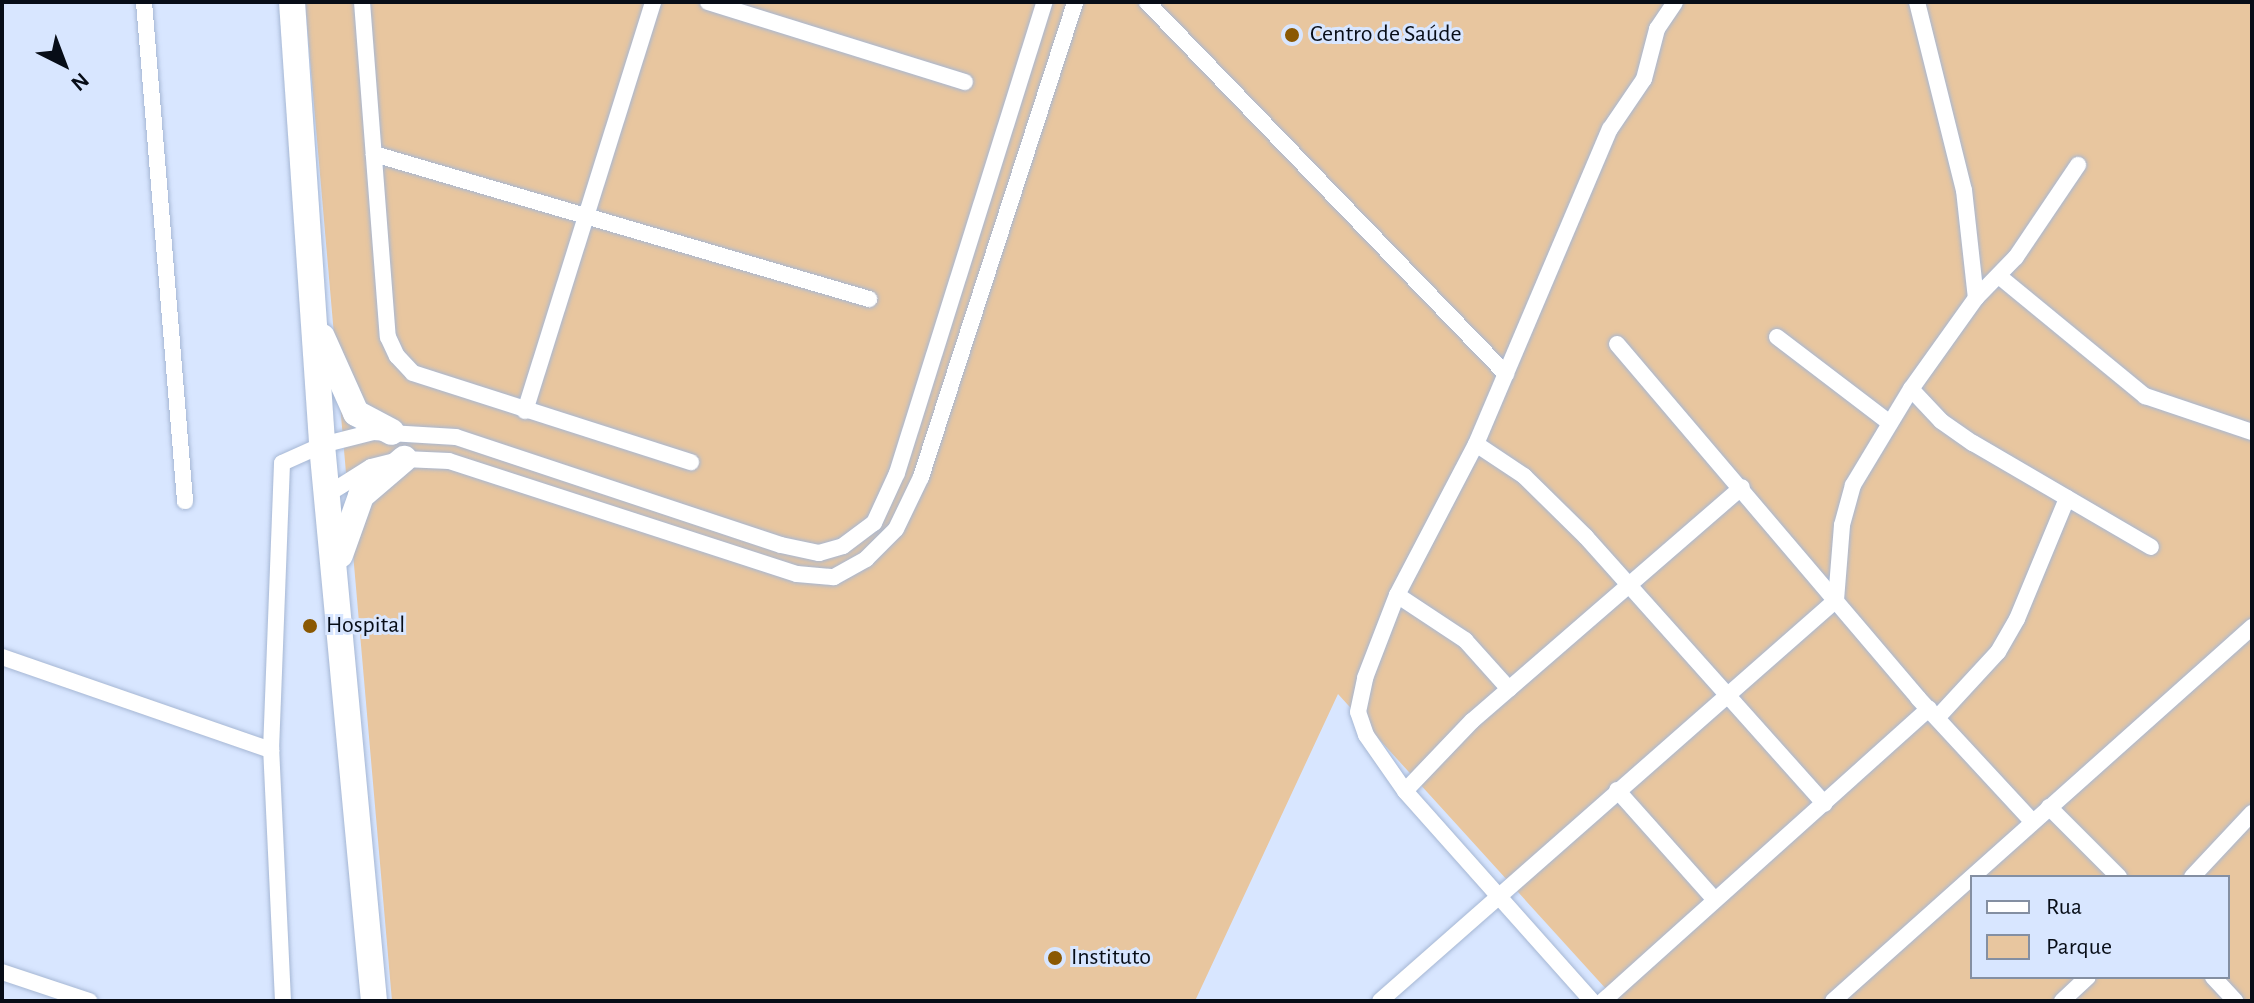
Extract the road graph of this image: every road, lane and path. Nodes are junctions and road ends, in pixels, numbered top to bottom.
1 (144, 2) edge
2 (292, 2) edge
3 (362, 2) edge
4 (653, 2) edge
5 (708, 2) edge
6 (1045, 2) edge
7 (1075, 2) edge
8 (1147, 2) edge
9 (1675, 2) edge
10 (1917, 2) edge
11 (965, 82) dead end
12 (374, 154) junction
13 (2078, 165) dead end
14 (585, 219) junction
15 (2000, 277) junction
16 (1976, 298) junction
17 (869, 299) dead end
18 (313, 316) junction
19 (1777, 337) dead end
20 (1617, 344) dead end
21 (1506, 374) junction
22 (1911, 389) junction
23 (525, 411) junction
24 (1890, 423) junction
25 (391, 432) junction
26 (2252, 432) edge
27 (1476, 444) junction
28 (322, 445) junction
29 (404, 459) junction
30 (691, 462) dead end
31 (1742, 487) junction
32 (328, 494) junction
33 (2067, 498) junction
34 (185, 501) dead end
35 (2151, 547) dead end
36 (335, 578) junction
37 (1630, 586) junction
38 (1397, 595) junction
39 (1836, 600) junction
40 (2252, 627) edge
41 (2, 657) edge
42 (1509, 689) junction
43 (1727, 692) junction
44 (1933, 714) junction
45 (271, 750) junction
46 (1617, 790) junction
47 (1405, 791) junction
48 (1825, 804) junction
49 (2049, 807) junction
50 (2252, 813) edge
51 (2033, 822) junction
52 (1974, 875) edge
53 (2117, 875) edge
54 (2194, 875) edge
55 (1970, 878) edge
56 (1500, 894) junction
57 (1714, 899) junction
58 (2, 972) edge
59 (2086, 979) edge
60 (2215, 979) edge
61 (1388, 998) edge
62 (89, 1001) edge
63 (283, 1001) edge
64 (374, 1001) edge
65 (1592, 1001) edge
66 (1603, 1001) edge
67 (1833, 1001) edge
68 (2062, 1001) edge
69 (2235, 1001) edge

1 - 34 street
2 - 18 main road
3 - 12 street
4 - 14 street
5 - 11 street
6 - 25 street
7 - 29 street
8 - 21 street
9 - 21 street
10 - 16 street
12 - 14 street
12 - 23 street
13 - 15 street
14 - 17 street
14 - 23 street
15 - 16 street
15 - 26 street
16 - 22 street
18 - 25 main road
18 - 28 main road
19 - 24 street
20 - 31 street
21 - 27 street
22 - 24 street
22 - 33 street
23 - 30 street
24 - 39 street
25 - 28 street
27 - 37 street
27 - 38 street
28 - 32 main road
28 - 45 street
29 - 32 street
29 - 36 main road
31 - 37 street
31 - 39 street
32 - 36 main road
33 - 35 street
33 - 44 street
36 - 64 main road
37 - 42 street
37 - 43 street
38 - 42 street
38 - 47 street
39 - 43 street
39 - 44 street
40 - 49 street
41 - 45 street
42 - 47 street
43 - 46 street
43 - 48 street
44 - 48 street
44 - 51 street
45 - 63 street
46 - 56 street
46 - 57 street
47 - 56 street
48 - 57 street
49 - 51 street
49 - 53 street
50 - 54 street
51 - 52 street
55 - 67 street
56 - 61 street
56 - 65 street
57 - 66 street
58 - 62 street
59 - 68 street
60 - 69 street

